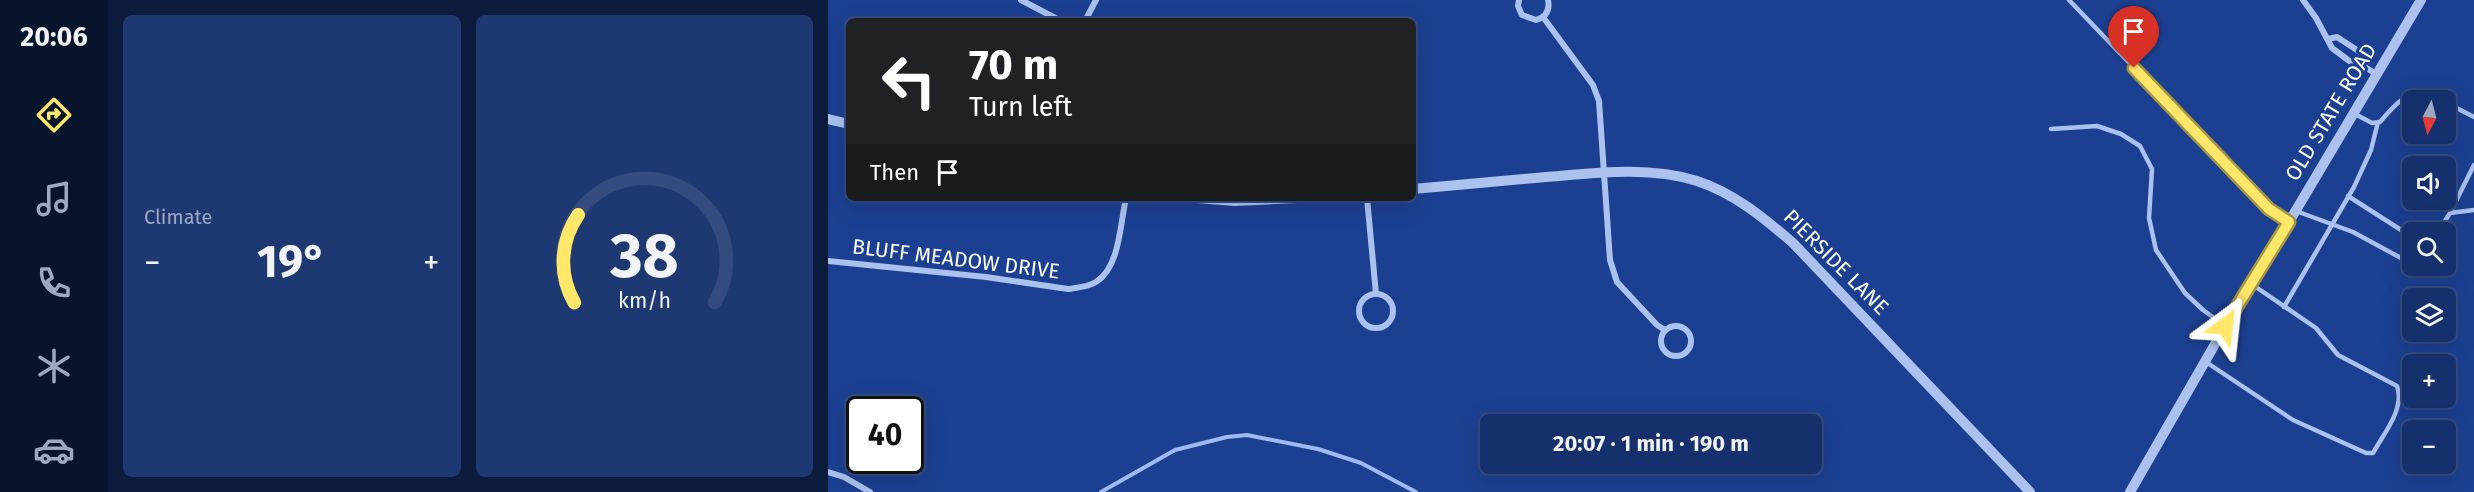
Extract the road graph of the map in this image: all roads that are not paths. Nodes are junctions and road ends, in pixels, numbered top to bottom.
1 (1021, 0) edge
2 (1096, 0) edge
3 (1519, 0) edge
4 (1548, 0) edge
5 (2069, 0) edge
6 (2421, 0) edge
7 (2306, 2) edge
8 (1543, 17) junction
9 (1055, 18) edge
10 (1087, 18) edge
11 (2328, 39) junction
12 (2365, 67) junction
13 (2376, 74) junction
14 (2402, 102) edge
15 (2456, 107) edge
16 (2353, 113) junction
17 (2474, 117) edge
18 (828, 119) edge
19 (2378, 122) junction
20 (846, 123) edge
21 (2051, 129) dead end
22 (2474, 165) edge
23 (1604, 172) junction
24 (1416, 189) edge
25 (2348, 196) junction
26 (1125, 201) edge
27 (1368, 201) edge
28 (2474, 210) edge
29 (2296, 211) junction
30 (2450, 213) junction
31 (2289, 222) junction
32 (2444, 222) edge
33 (2331, 224) junction
34 (2402, 231) edge
35 (2402, 259) edge
36 (828, 261) edge
37 (2250, 283) junction
38 (1376, 294) junction
39 (2284, 307) junction
40 (2225, 326) junction
41 (1665, 330) junction
42 (2206, 362) junction
43 (828, 472) edge
44 (870, 492) edge
45 (2030, 492) edge
46 (2130, 492) edge

1 - 9 street
2 - 10 street
3 - 8 street
4 - 8 street
5 - 31 lane
6 - 13 street, OLD STATE ROAD
7 - 11 street
8 - 23 street
11 - 12 street
11 - 12 street
12 - 13 street
13 - 16 street, OLD STATE ROAD
14 - 19 lane
15 - 17 lane
16 - 19 lane
16 - 29 street, OLD STATE ROAD
18 - 20 street
19 - 25 lane
21 - 40 lane
22 - 30 lane
23 - 24 street, PIERSIDE LANE
23 - 41 street
23 - 45 street, PIERSIDE LANE
25 - 33 lane
25 - 34 lane
26 - 36 street, BLUFF MEADOW DRIVE
27 - 38 street
28 - 30 lane
29 - 31 street, OLD STATE ROAD
29 - 33 lane
30 - 32 lane
31 - 37 street, OLD STATE ROAD
33 - 35 lane
33 - 39 lane
37 - 39 lane
37 - 40 street, OLD STATE ROAD
38 - 38 street
39 - 42 lane
40 - 42 street, OLD STATE ROAD
41 - 41 street
42 - 46 street, OLD STATE ROAD
43 - 44 street

